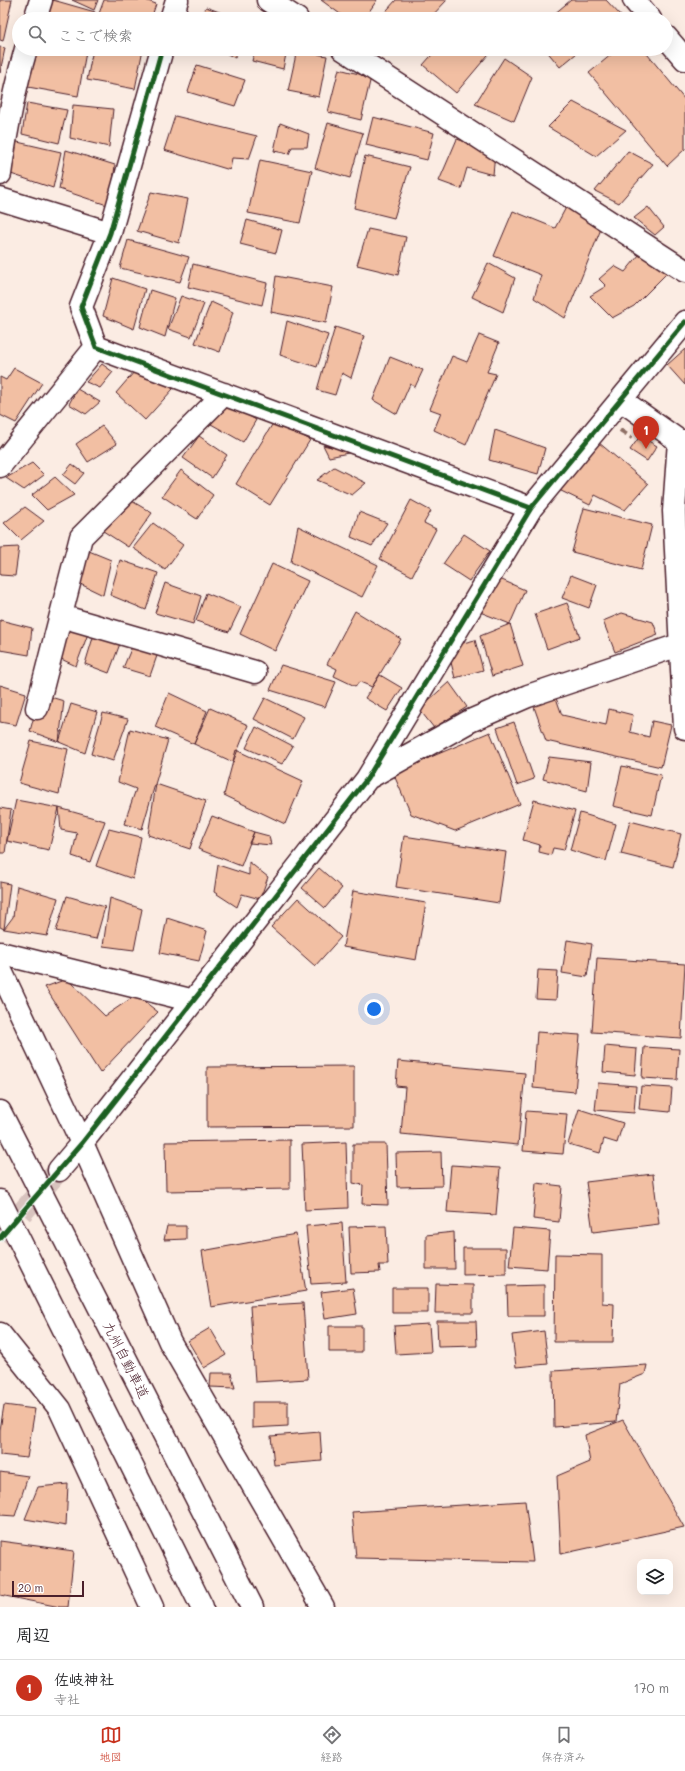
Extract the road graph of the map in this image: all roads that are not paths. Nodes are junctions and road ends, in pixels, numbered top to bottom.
1 (41, 0) edge
2 (177, 0) edge
3 (268, 0) edge
4 (634, 0) edge
5 (37, 12) edge
6 (173, 12) edge
7 (286, 12) edge
8 (644, 12) edge
9 (673, 45) edge
10 (24, 56) edge
11 (160, 56) edge
12 (354, 56) edge
13 (685, 59) edge
14 (0, 174) edge
15 (0, 199) edge
16 (110, 233) junction
17 (685, 271) edge
18 (685, 322) edge
19 (96, 347) junction
20 (224, 394) junction
21 (621, 400) junction
22 (682, 441) edge
23 (0, 466) edge
24 (531, 508) junction
25 (61, 616) junction
26 (683, 644) edge
27 (255, 672) dead end
28 (37, 708) dead end
29 (685, 728) edge
30 (367, 779) junction
31 (0, 953) edge
32 (0, 969) edge
33 (194, 1000) junction
34 (0, 1112) edge
35 (82, 1143) junction
36 (59, 1170) tunnel mouth
37 (0, 1201) edge
38 (0, 1334) edge
39 (152, 1607) edge
40 (202, 1607) edge
41 (252, 1607) edge
42 (323, 1607) edge

1 - 5 main road
2 - 6 main road
3 - 7 main road
4 - 8 main road
9 - 13 main road
10 - 14 main road
11 - 16 main road
12 - 17 main road
15 - 16 main road
16 - 19 main road
18 - 21 main road
19 - 20 main road
19 - 23 main road
20 - 24 main road
20 - 25 main road
21 - 22 main road
21 - 24 main road
22 - 26 main road
24 - 30 main road
25 - 27 main road
25 - 28 main road
26 - 29 main road
26 - 30 main road
30 - 33 main road
31 - 33 main road
32 - 35 main road
33 - 35 main road
34 - 41 main road, 九州自動車道
35 - 36 main road
35 - 42 main road
37 - 40 main road
38 - 39 main road

